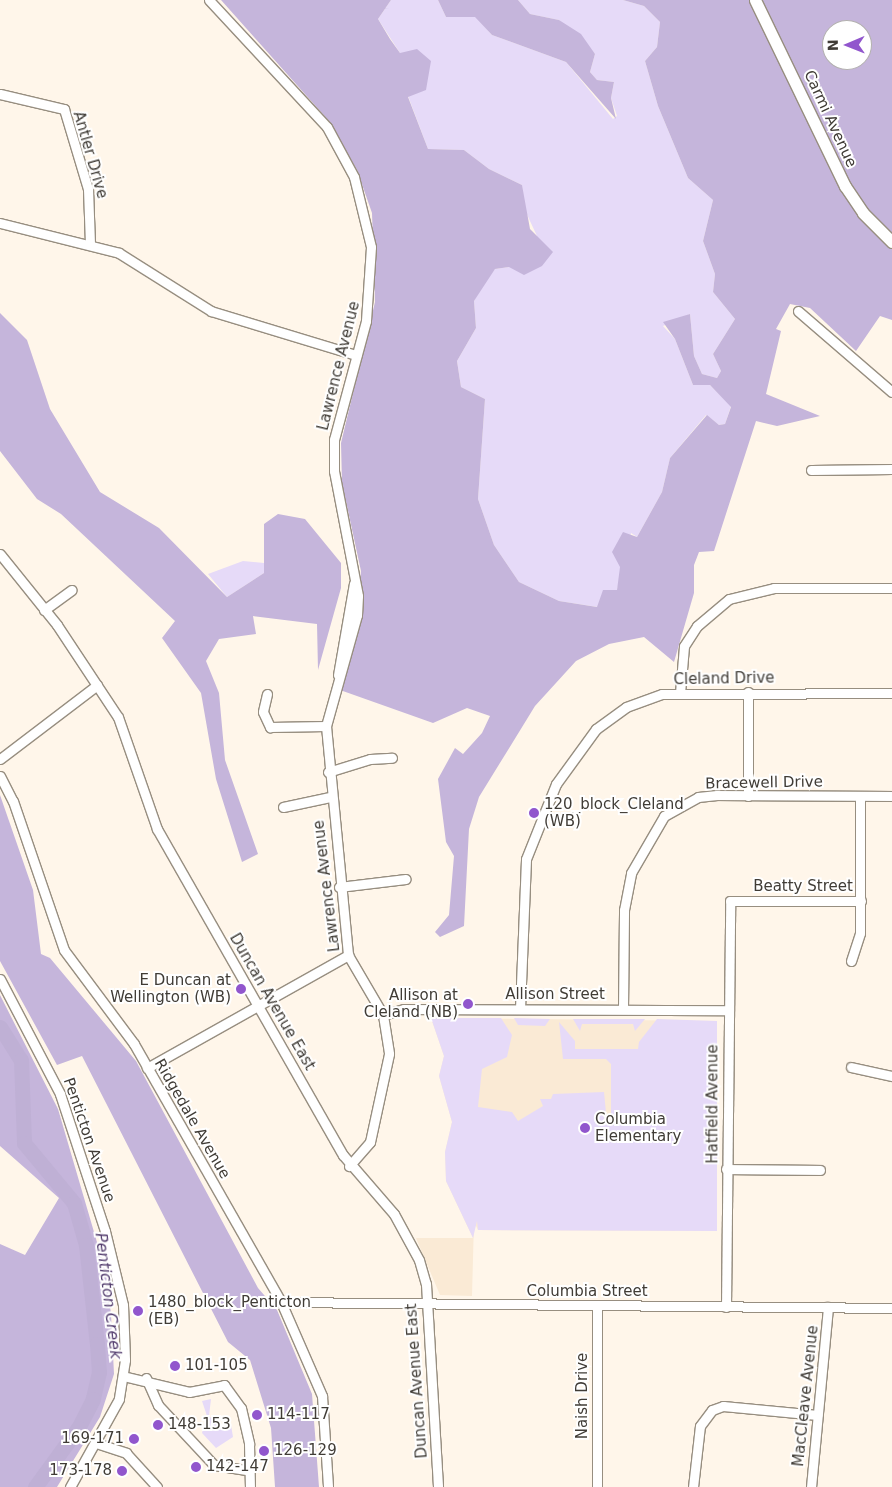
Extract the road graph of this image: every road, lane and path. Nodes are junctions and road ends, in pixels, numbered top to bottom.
1 (209, 0) edge
2 (755, 0) edge
3 (0, 94) edge
4 (0, 223) edge
5 (892, 242) edge
6 (90, 243) junction
7 (798, 311) dead end
8 (356, 355) junction
9 (892, 392) edge
10 (892, 469) edge
11 (811, 470) dead end
12 (0, 554) edge
13 (892, 588) edge
14 (72, 590) dead end
15 (44, 610) junction
16 (97, 685) junction
17 (748, 692) junction
18 (680, 693) junction
19 (892, 693) edge
20 (267, 694) dead end
21 (326, 726) junction
22 (392, 758) dead end
23 (0, 759) edge
24 (328, 772) junction
25 (0, 776) edge
26 (748, 796) junction
27 (860, 796) junction
28 (892, 796) edge
29 (330, 797) junction
30 (283, 807) dead end
31 (406, 879) dead end
32 (339, 887) junction
33 (730, 901) joint
34 (860, 901) junction
35 (348, 955) junction
36 (851, 961) dead end
37 (0, 979) edge
38 (258, 1006) junction
39 (520, 1009) junction
40 (623, 1009) junction
41 (727, 1010) junction
42 (383, 1015) junction
43 (851, 1067) dead end
44 (147, 1068) junction
45 (892, 1076) edge
46 (349, 1166) junction
47 (726, 1169) junction
48 (820, 1170) dead end
49 (281, 1302) junction
50 (426, 1305) junction
51 (598, 1306) junction
52 (726, 1307) junction
53 (828, 1308) junction
54 (892, 1308) edge
55 (124, 1376) junction
56 (146, 1378) junction
57 (818, 1415) junction
58 (96, 1443) junction
59 (250, 1471) junction
60 (70, 1487) edge
61 (157, 1487) edge
62 (250, 1487) edge
63 (328, 1487) edge
64 (438, 1487) edge
65 (597, 1487) edge
66 (693, 1487) edge
67 (811, 1487) edge

1 - 8 street, Lawrence Avenue
2 - 5 street, Carmi Avenue
3 - 6 street, Antler Drive
4 - 6 street
6 - 8 street
7 - 9 street
8 - 21 street, Lawrence Avenue
10 - 11 street
12 - 15 street, Duncan Avenue East
13 - 18 street
14 - 15 street
15 - 16 street, Duncan Avenue East
16 - 23 street
16 - 38 street, Duncan Avenue East
17 - 18 street, Cleland Drive
17 - 19 street, Cleland Drive
17 - 26 street
18 - 39 street, Cleland Drive
20 - 21 street
21 - 24 street, Lawrence Avenue
22 - 24 street
24 - 29 street, Lawrence Avenue
25 - 44 street, Ridgedale Avenue
26 - 27 street, Bracewell Drive
26 - 40 street, Bracewell Drive
27 - 28 street, Bracewell Drive
27 - 34 street, Beatty Street
29 - 30 street
29 - 32 street, Lawrence Avenue
31 - 32 street
32 - 35 street, Lawrence Avenue
33 - 34 street, Beatty Street
33 - 41 street, Hatfield Avenue
34 - 36 street
35 - 38 street
35 - 42 street, Lawrence Avenue
37 - 55 street, Penticton Avenue
38 - 44 street
38 - 46 street, Duncan Avenue East
39 - 40 street, Allison Street
39 - 42 street, Allison Street
40 - 41 street, Allison Street
41 - 47 street, Hatfield Avenue
42 - 46 street, Lawrence Avenue
43 - 45 street
44 - 49 street, Ridgedale Avenue
46 - 50 street, Duncan Avenue East
47 - 48 street
47 - 52 street, Hatfield Avenue
49 - 50 street, Columbia Street
49 - 63 street, Ridgedale Avenue
50 - 51 street, Columbia Street
50 - 64 street, Duncan Avenue East
51 - 52 street, Columbia Street
51 - 65 street, Naish Drive
52 - 53 street, Columbia Street
53 - 54 street, Columbia Street
53 - 57 street, MacCleave Avenue
55 - 56 street
55 - 58 street, Penticton Avenue
56 - 59 street
56 - 59 street
57 - 66 street
57 - 67 street, MacCleave Avenue
58 - 60 street, Penticton Avenue
58 - 61 street
59 - 62 street

